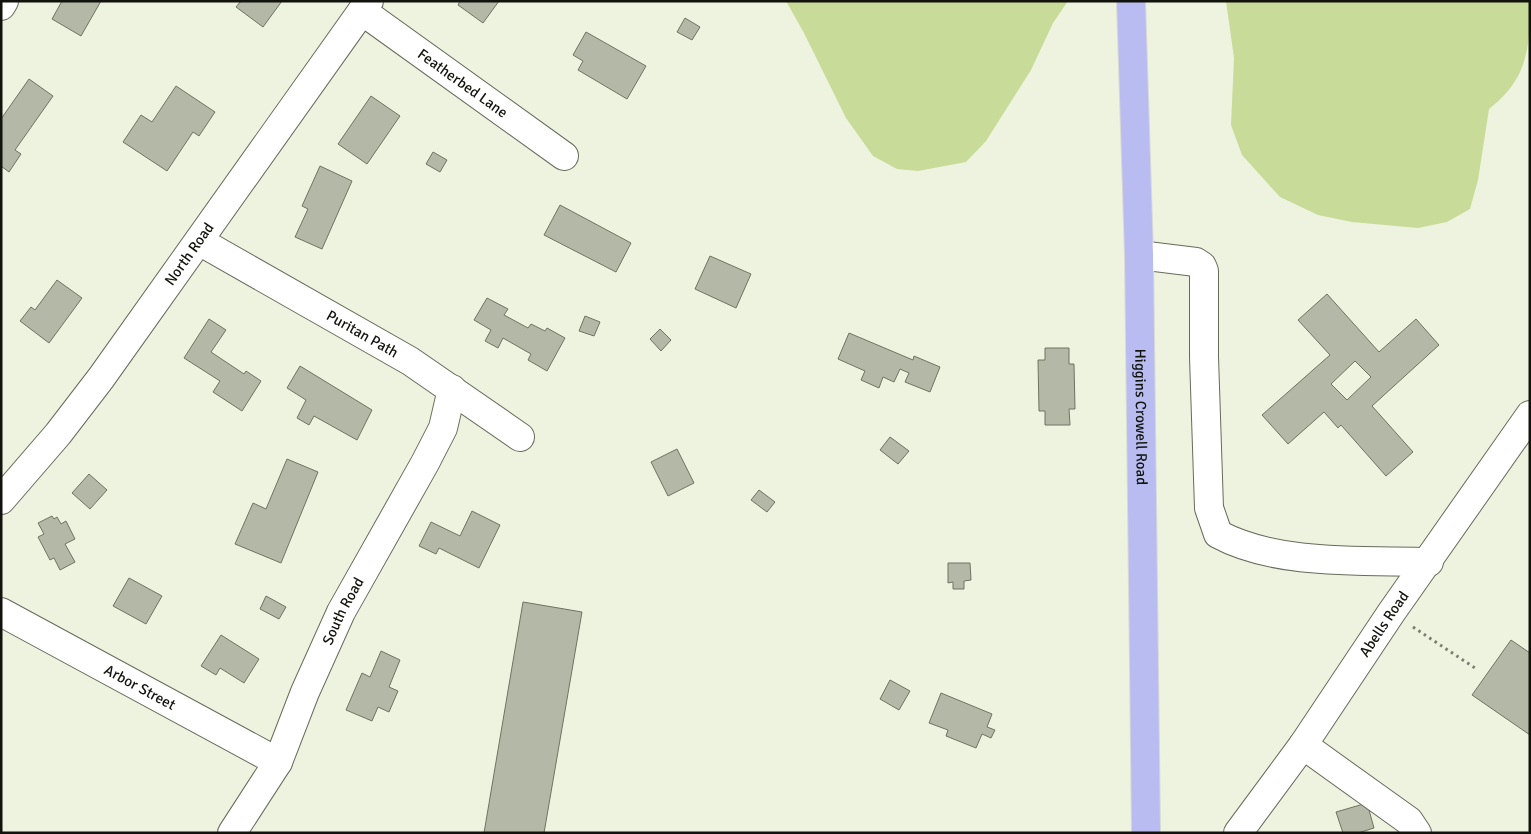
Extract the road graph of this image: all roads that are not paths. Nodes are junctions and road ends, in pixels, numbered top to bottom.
1 (4, 1) edge
2 (1130, 1) edge
3 (1, 6) edge
4 (365, 6) edge
5 (564, 156) dead end
6 (199, 241) junction
7 (1138, 255) junction
8 (452, 389) junction
9 (1530, 415) edge
10 (520, 437) dead end
11 (1, 500) edge
12 (1429, 562) junction
13 (1, 612) edge
14 (1303, 745) junction
15 (278, 762) junction
16 (1150, 830) edge
17 (232, 833) edge
18 (1238, 833) edge
19 (1417, 833) edge

1 - 3 street
2 - 7 main road, Higgins Crowell Road
4 - 5 street, Featherbed Lane
4 - 6 street, North Road
6 - 8 street, Puritan Path
6 - 11 street, North Road
7 - 12 street
7 - 16 main road, Higgins Crowell Road
8 - 10 street, Puritan Path
8 - 15 street, South Road
9 - 12 street, Abells Road
12 - 14 street, Abells Road
13 - 15 street, Arbor Street
14 - 18 street, Abells Road
14 - 19 street
15 - 17 street, South Road

